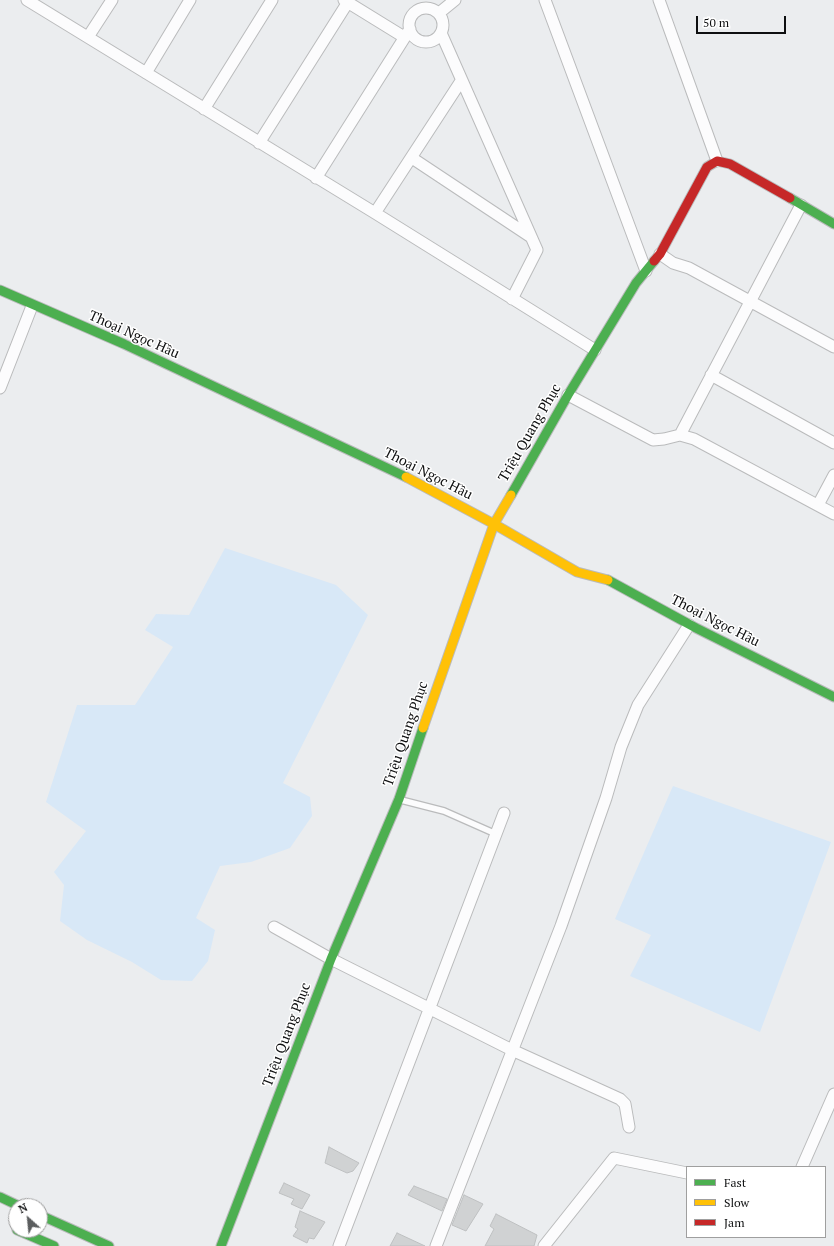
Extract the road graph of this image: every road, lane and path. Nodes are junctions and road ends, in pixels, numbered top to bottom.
1 (112, 0) edge
2 (190, 0) edge
3 (272, 0) edge
4 (454, 0) edge
5 (545, 0) edge
6 (659, 0) edge
7 (346, 1) edge
8 (34, 2) edge
9 (441, 7) edge
10 (407, 33) junction
11 (441, 33) junction
12 (88, 37) junction
13 (146, 73) junction
14 (461, 81) junction
15 (204, 109) junction
16 (259, 143) junction
17 (412, 158) junction
18 (717, 161) junction
19 (316, 178) junction
20 (801, 205) junction
21 (375, 213) junction
22 (834, 224) edge
23 (531, 237) junction
24 (660, 254) junction
25 (646, 271) junction
26 (0, 290) edge
27 (512, 299) junction
28 (750, 301) junction
29 (32, 306) junction
30 (834, 347) edge
31 (595, 350) junction
32 (711, 375) junction
33 (0, 388) edge
34 (568, 395) junction
35 (680, 435) junction
36 (834, 443) edge
37 (834, 475) edge
38 (818, 505) junction
39 (834, 514) edge
40 (494, 524) junction
41 (689, 625) junction
42 (834, 697) edge
43 (399, 799) junction
44 (504, 813) dead end
45 (496, 834) junction
46 (274, 927) dead end
47 (331, 959) junction
48 (429, 1007) junction
49 (512, 1050) junction
50 (834, 1094) edge
51 (629, 1127) dead end
52 (802, 1166) edge
53 (686, 1173) edge
54 (48, 1219) edge
55 (36, 1238) edge
56 (54, 1246) edge
57 (109, 1246) edge
58 (221, 1246) edge
59 (339, 1246) edge
60 (436, 1246) edge
61 (544, 1246) edge

1 - 12 street
2 - 13 street
3 - 15 street
4 - 9 street
5 - 25 street
6 - 18 street
7 - 10 street
7 - 16 street
8 - 12 street
9 - 10 street
9 - 11 street
10 - 11 street
10 - 19 street
11 - 14 street
12 - 13 street
13 - 15 street
14 - 17 street
14 - 23 street
15 - 16 street
16 - 19 street
17 - 21 street
17 - 23 street
18 - 20 main road
18 - 24 main road, Triệu Quang Phục
19 - 21 street
20 - 22 main road
20 - 28 street
21 - 27 street
23 - 27 street
24 - 25 main road, Triệu Quang Phục
24 - 28 street
25 - 31 main road, Triệu Quang Phục
26 - 29 main road, Thoại Ngọc Hầu
27 - 31 street
28 - 30 street
28 - 32 street
29 - 33 street
29 - 40 main road, Thoại Ngọc Hầu
31 - 34 main road, Triệu Quang Phục
32 - 35 street
32 - 36 street
34 - 35 street
34 - 40 main road, Triệu Quang Phục
35 - 38 street
37 - 38 street
38 - 39 street
40 - 41 main road, Thoại Ngọc Hầu
40 - 43 main road, Triệu Quang Phục
41 - 42 main road, Thoại Ngọc Hầu
41 - 49 street
43 - 45 lane
43 - 47 main road, Triệu Quang Phục
44 - 45 street
45 - 48 street
46 - 47 street
47 - 48 street
47 - 58 main road, Triệu Quang Phục
48 - 49 street
48 - 59 street
49 - 51 street
49 - 60 street
50 - 52 street
53 - 61 street
54 - 57 main road
55 - 56 main road

